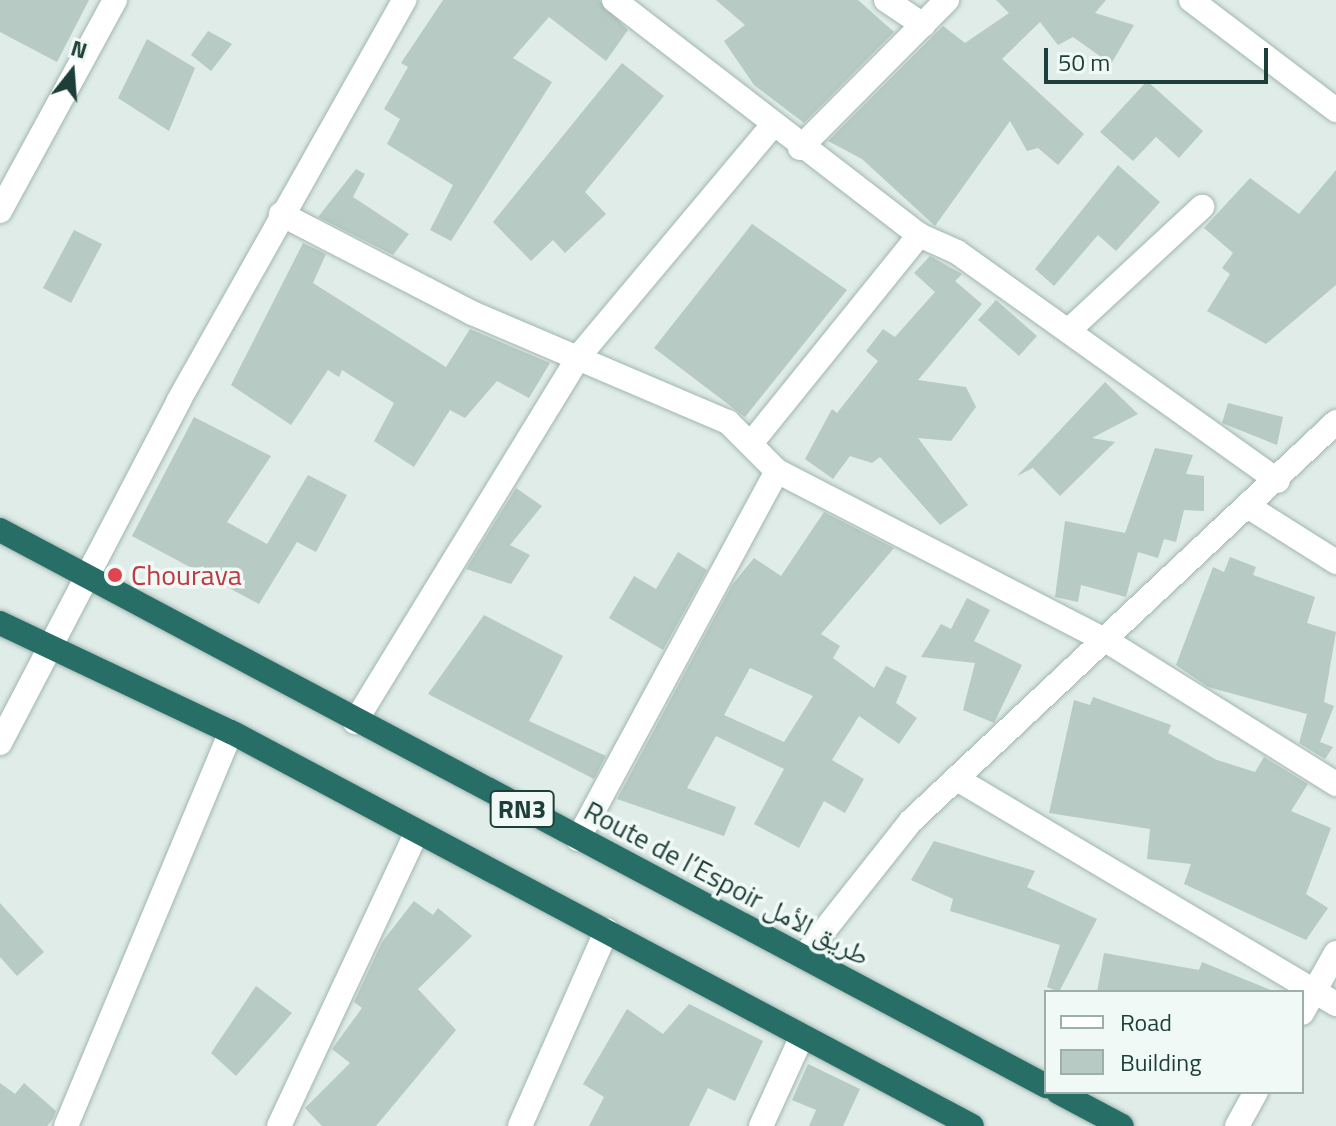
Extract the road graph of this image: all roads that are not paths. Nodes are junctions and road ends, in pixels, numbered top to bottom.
1 (115, 0) edge
2 (404, 0) edge
3 (614, 0) edge
4 (886, 0) edge
5 (947, 0) edge
6 (1191, 0) edge
7 (923, 25) junction
8 (1336, 110) edge
9 (772, 126) junction
10 (800, 148) junction
11 (1202, 207) dead end
12 (0, 211) edge
13 (281, 214) junction
14 (919, 235) junction
15 (1068, 331) junction
16 (579, 356) junction
17 (1336, 422) edge
18 (753, 441) junction
19 (777, 471) junction
20 (1278, 481) junction
21 (1249, 507) junction
22 (0, 530) edge
23 (1336, 562) edge
24 (90, 574) junction
25 (0, 623) edge
26 (1107, 641) junction
27 (50, 650) junction
28 (355, 722) junction
29 (231, 732) junction
30 (0, 743) edge
31 (957, 779) junction
32 (1336, 784) edge
33 (416, 834) junction
34 (578, 839) junction
35 (607, 930) junction
36 (1336, 953) edge
37 (804, 956) junction
38 (1315, 991) junction
39 (1336, 1004) edge
40 (1304, 1010) edge
41 (802, 1036) junction
42 (1044, 1085) edge
43 (1062, 1094) edge
44 (1255, 1094) edge
45 (968, 1125) edge
46 (66, 1126) edge
47 (279, 1126) edge
48 (520, 1126) edge
49 (761, 1126) edge
50 (1122, 1126) edge
51 (1237, 1126) edge

1 - 12 street
2 - 13 street
3 - 9 street
4 - 7 street
5 - 7 street
6 - 8 street
7 - 10 street
9 - 10 street
9 - 16 street
10 - 14 street
11 - 15 street
13 - 16 street
13 - 24 street
14 - 15 street
14 - 18 street
15 - 20 street
16 - 18 street
16 - 28 street
17 - 20 street
18 - 19 street
19 - 26 street
19 - 34 street
20 - 21 street
21 - 23 street
21 - 26 street
22 - 24 highway, Route de l’Espoir طريق الأمل / RN3
24 - 27 street
24 - 28 highway, Route de l’Espoir طريق الأمل / RN3
25 - 27 highway, RN3
26 - 31 street
26 - 32 street
27 - 29 highway, RN3
27 - 30 street
28 - 34 highway, Route de l’Espoir طريق الأمل / RN3
29 - 33 highway, RN3
29 - 46 street
31 - 37 street
31 - 38 street
33 - 35 highway, RN3
33 - 47 street
34 - 37 highway, Route de l’Espoir طريق الأمل / RN3
35 - 41 highway, RN3
35 - 48 street
36 - 38 street
37 - 42 highway, Route de l’Espoir طريق الأمل / RN3
38 - 39 street
38 - 40 street
41 - 45 highway, RN3
41 - 49 street
43 - 50 highway
44 - 51 street

